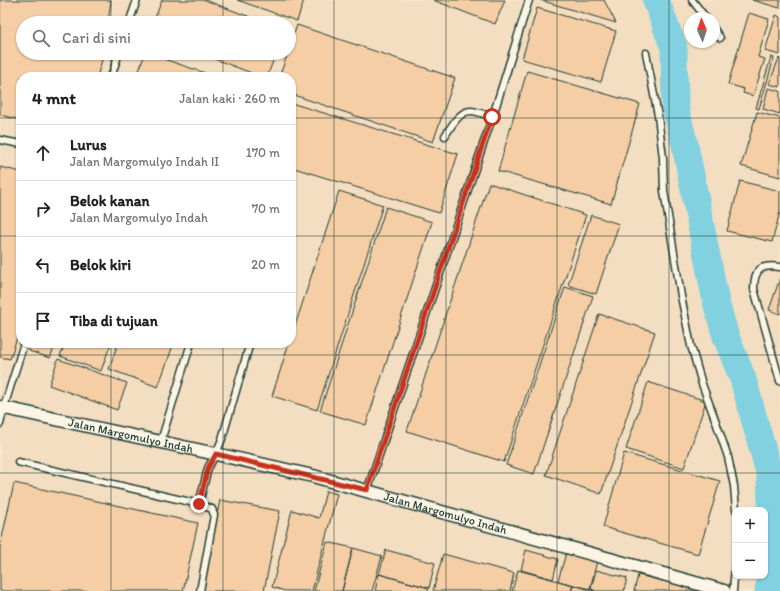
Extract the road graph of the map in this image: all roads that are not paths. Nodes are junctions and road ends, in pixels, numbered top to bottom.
1 (137, 0) edge
2 (528, 0) edge
3 (692, 0) edge
4 (701, 12) edge
5 (131, 16) edge
6 (646, 53) dead end
7 (117, 60) edge
8 (113, 72) edge
9 (492, 117) junction
10 (445, 136) dead end
11 (0, 140) edge
12 (16, 143) edge
13 (780, 268) edge
14 (22, 348) edge
15 (189, 348) edge
16 (249, 348) edge
17 (780, 381) edge
18 (2, 407) edge
19 (0, 424) edge
20 (161, 441) junction
21 (216, 454) junction
22 (18, 462) dead end
23 (367, 490) junction
24 (199, 504) junction
25 (736, 507) edge
26 (734, 579) edge
27 (200, 591) edge
28 (724, 591) edge
29 (733, 591) edge

1 - 5 lane
2 - 9 lane
3 - 4 lane
6 - 25 lane
7 - 8 lane
9 - 10 lane
9 - 23 lane
11 - 12 lane
13 - 17 lane
14 - 18 lane
15 - 20 lane
16 - 21 lane
18 - 19 lane
18 - 20 street, Jalan Margomulyo Indah
20 - 21 street, Jalan Margomulyo Indah
21 - 23 street, Jalan Margomulyo Indah
21 - 24 lane
22 - 24 lane
23 - 28 street, Jalan Margomulyo Indah
24 - 27 lane
26 - 29 lane

